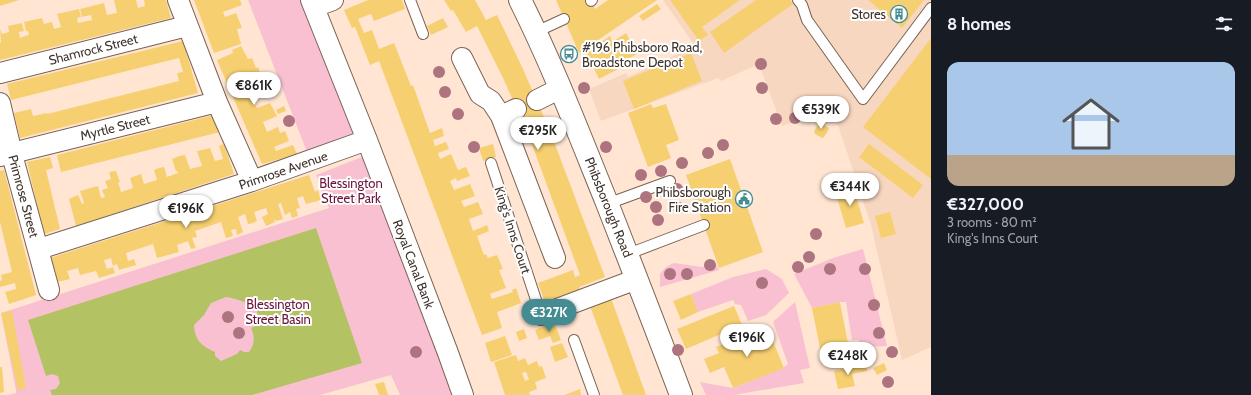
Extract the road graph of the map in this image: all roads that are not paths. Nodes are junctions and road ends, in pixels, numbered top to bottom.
1 (178, 0) edge
2 (334, 0) edge
3 (410, 0) edge
4 (520, 0) edge
5 (798, 0) edge
6 (313, 3) edge
7 (931, 8) edge
8 (564, 19) dead end
9 (187, 26) junction
10 (536, 32) junction
11 (423, 34) dead end
12 (462, 58) dead end
13 (0, 73) edge
14 (561, 88) junction
15 (537, 100) dead end
16 (217, 102) junction
17 (0, 103) edge
18 (367, 140) junction
19 (6, 155) edge
20 (491, 163) dead end
21 (252, 181) junction
22 (670, 181) dead end
23 (607, 204) junction
24 (704, 225) dead end
25 (39, 249) junction
26 (628, 254) junction
27 (555, 258) dead end
28 (637, 279) junction
29 (49, 290) dead end
30 (541, 315) joint
31 (574, 340) dead end
32 (463, 395) edge
33 (594, 395) edge
34 (681, 395) edge

1 - 9 street
2 - 6 street
3 - 11 lane
4 - 10 main road, Phibsborough Road
5 - 7 lane
6 - 18 street, Royal Canal Bank
8 - 10 lane
9 - 13 street, Shamrock Street
9 - 16 street
10 - 14 main road, Phibsborough Road
12 - 27 street, King's Inns Court
14 - 15 street
14 - 23 main road, Phibsborough Road
16 - 19 street, Myrtle Street
16 - 21 street
17 - 19 street, Primrose Street
18 - 21 street, Primrose Avenue
18 - 32 street, Royal Canal Bank
19 - 25 street, Primrose Street
20 - 30 lane, King's Inns Court
21 - 25 street, Primrose Avenue
22 - 23 lane
23 - 26 main road, Phibsborough Road
24 - 26 lane
25 - 29 street, Primrose Street
26 - 28 main road, Phibsborough Road
28 - 30 street, King's Inns Court
28 - 34 main road, Phibsborough Road
31 - 33 lane

